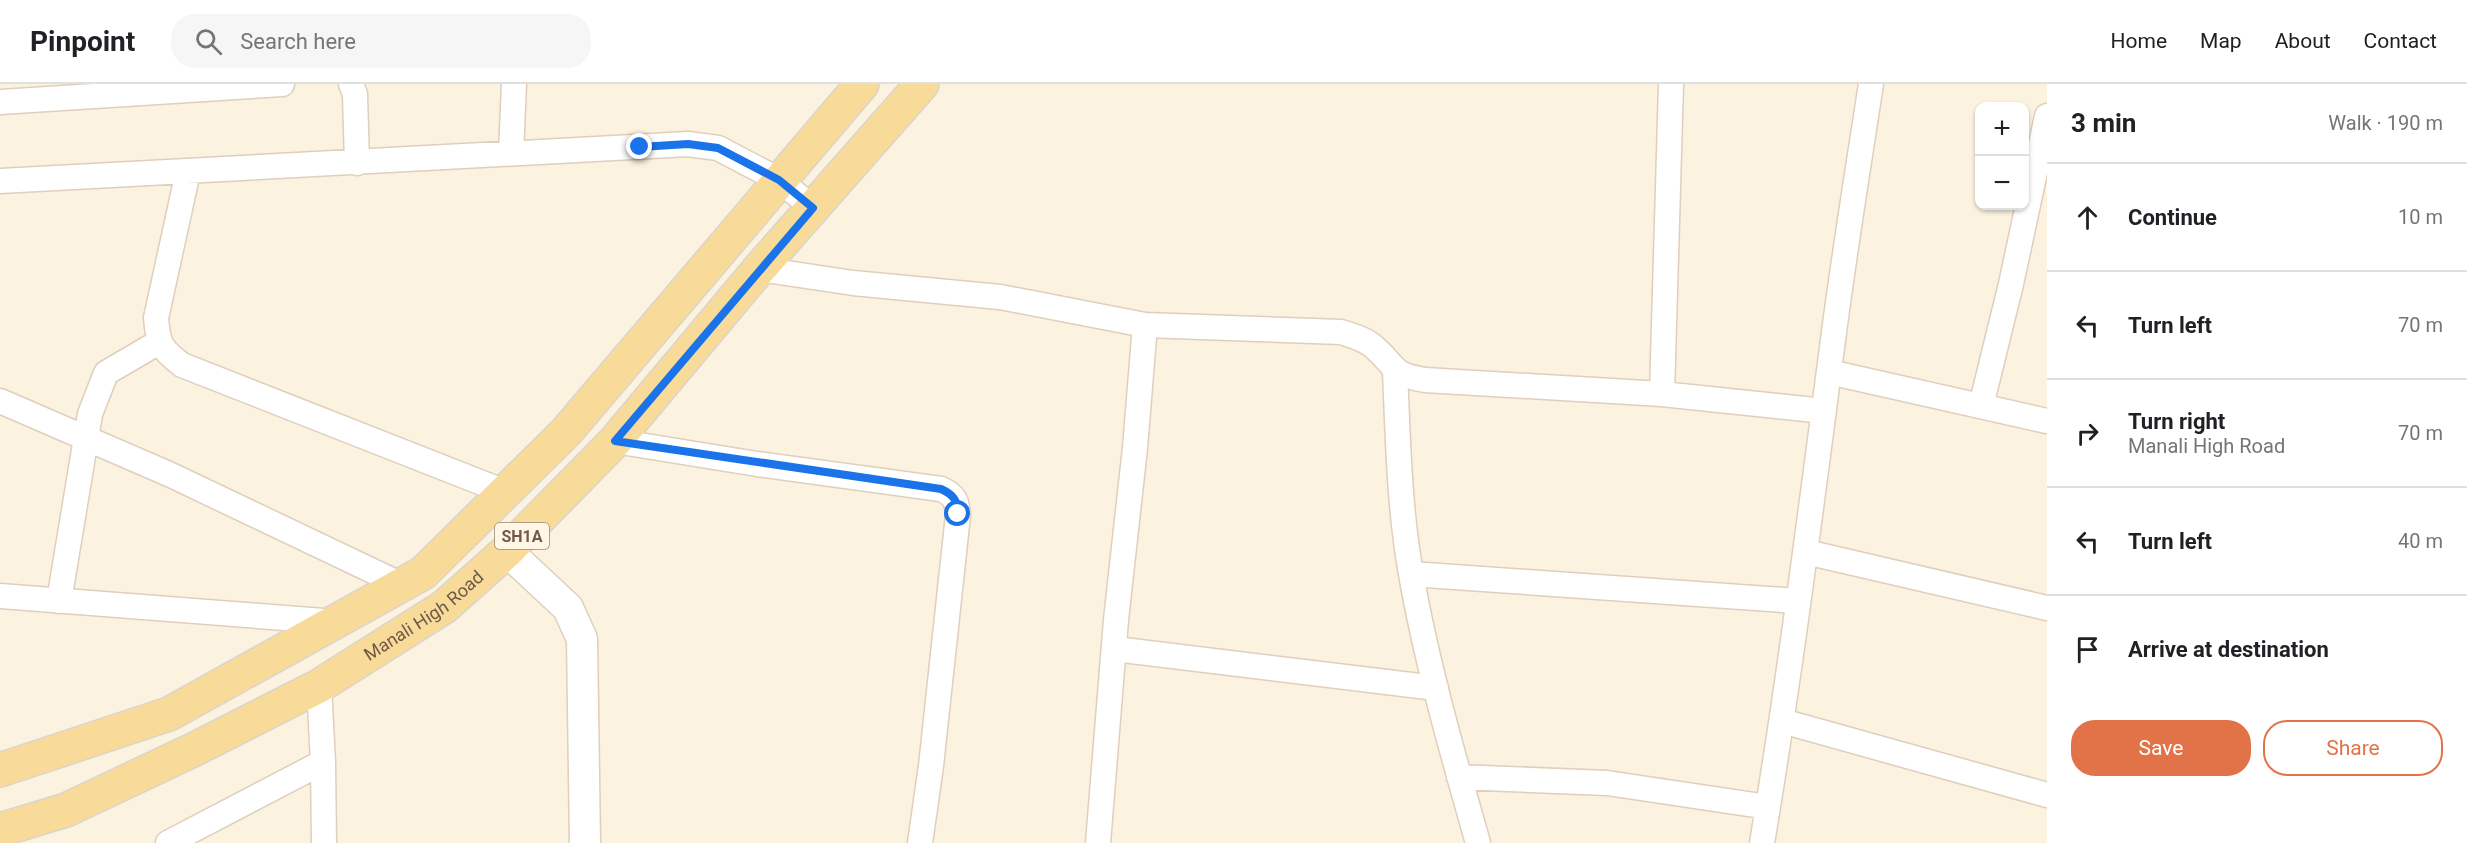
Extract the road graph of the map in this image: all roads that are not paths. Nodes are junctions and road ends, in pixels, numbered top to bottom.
1 (282, 84) edge
2 (351, 84) edge
3 (514, 84) edge
4 (862, 84) edge
5 (921, 84) edge
6 (1671, 84) edge
7 (1871, 84) edge
8 (0, 102) edge
9 (2047, 116) edge
10 (511, 153) junction
11 (357, 163) junction
12 (188, 172) junction
13 (779, 180) junction
14 (0, 182) edge
15 (813, 208) junction
16 (759, 269) junction
17 (1144, 325) junction
18 (159, 342) junction
19 (1395, 370) junction
20 (1829, 372) junction
21 (1662, 394) junction
22 (0, 400) edge
23 (1981, 406) junction
24 (1824, 411) junction
25 (2047, 421) edge
26 (87, 439) junction
27 (615, 441) junction
28 (505, 492) junction
29 (507, 551) junction
30 (1806, 552) junction
31 (1411, 573) junction
32 (402, 585) junction
33 (0, 596) edge
34 (59, 601) junction
35 (1798, 601) junction
36 (2047, 608) edge
37 (336, 622) junction
38 (1115, 649) junction
39 (320, 686) junction
40 (1436, 688) junction
41 (1782, 721) junction
42 (323, 762) junction
43 (0, 770) edge
44 (1459, 777) junction
45 (2047, 793) edge
46 (1768, 807) junction
47 (0, 830) edge
48 (168, 843) edge
49 (324, 843) edge
50 (585, 843) edge
51 (920, 843) edge
52 (1099, 843) edge
53 (1478, 843) edge
54 (1762, 843) edge

1 - 8 street
2 - 11 street
3 - 10 street
4 - 13 main road, Manali High Road / SH1A
5 - 15 main road, Manali High Road / SH1A
6 - 21 street
7 - 20 street
9 - 23 street
10 - 11 street
10 - 13 street
11 - 12 street
12 - 14 street
12 - 18 street
13 - 15 street
13 - 28 main road, Manali High Road / SH1A
15 - 16 main road, Manali High Road / SH1A
16 - 17 street
16 - 27 main road, Manali High Road / SH1A
17 - 19 street
17 - 38 street
18 - 26 street
18 - 28 street
19 - 21 street
19 - 31 street
20 - 23 street
20 - 24 street
21 - 24 street
22 - 26 street
23 - 25 street
24 - 30 street
26 - 32 street
26 - 34 street
27 - 29 main road, Manali High Road / SH1A
27 - 51 street
28 - 32 main road, Manali High Road / SH1A
29 - 39 main road, Manali High Road / SH1A
29 - 50 street
30 - 35 street
30 - 36 street
31 - 35 street
31 - 40 street
32 - 37 main road, Manali High Road / SH1A
33 - 34 street
34 - 37 street
35 - 41 street
37 - 43 main road, Manali High Road / SH1A
38 - 40 street
38 - 52 street
39 - 42 street
39 - 47 main road, Manali High Road / SH1A
40 - 44 street
41 - 45 street
41 - 46 street
42 - 48 street
42 - 49 street
44 - 46 street
44 - 53 street
46 - 54 street

